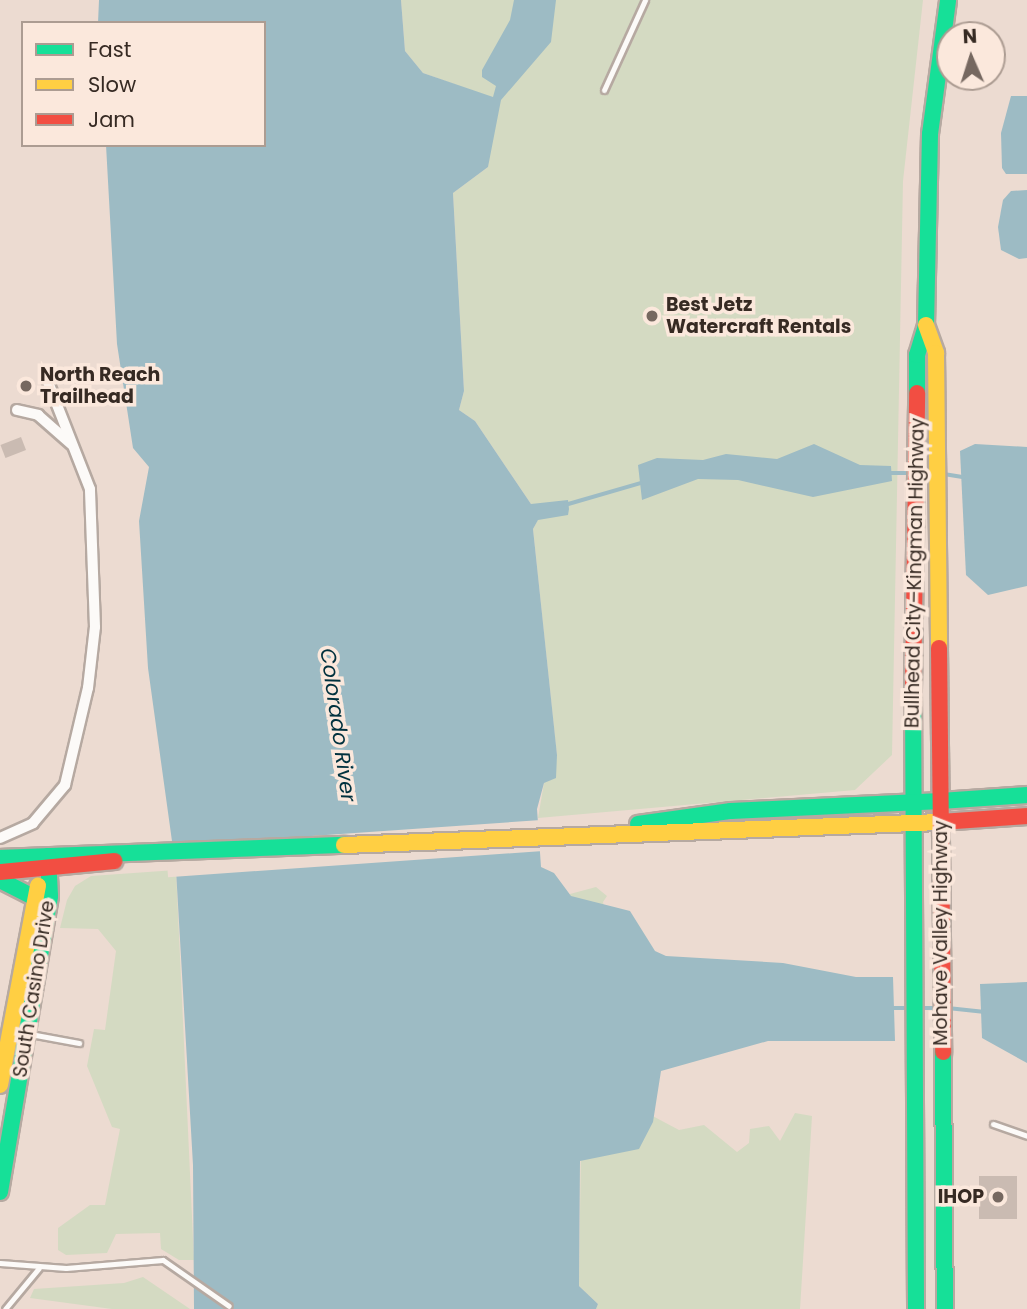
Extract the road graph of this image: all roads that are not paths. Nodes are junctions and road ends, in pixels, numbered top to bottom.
1 (645, 0) edge
2 (948, 0) edge
3 (604, 90) dead end
4 (926, 324) junction
5 (45, 374) dead end
6 (17, 410) dead end
7 (71, 445) junction
8 (1027, 795) edge
9 (941, 801) junction
10 (911, 803) junction
11 (1027, 816) edge
12 (941, 822) junction
13 (911, 823) junction
14 (572, 833) junction
15 (0, 838) edge
16 (0, 858) edge
17 (47, 861) junction
18 (0, 872) edge
19 (0, 880) edge
20 (33, 897) junction
21 (27, 1034) junction
22 (79, 1043) dead end
23 (0, 1085) edge
24 (993, 1124) dead end
25 (1027, 1136) edge
26 (0, 1192) edge
27 (0, 1263) edge
28 (39, 1268) junction
29 (229, 1307) dead end
30 (5, 1309) edge
31 (916, 1309) edge
32 (945, 1309) edge

1 - 3 lane
2 - 4 main road, Bullhead City–Kingman Highway
4 - 9 main road, Bullhead City–Kingman Highway
4 - 10 main road, Bullhead City–Kingman Highway
5 - 7 street
6 - 7 street
7 - 15 street
8 - 9 main road
9 - 10 main road, Mohave Valley Highway
9 - 12 main road, Mohave Valley Highway
10 - 13 main road, Bullhead City–Kingman Highway
10 - 14 main road, Mohave Valley Highway
11 - 12 main road
12 - 13 main road
12 - 32 main road, Mohave Valley Highway
13 - 14 main road, Mohave Valley Highway
13 - 31 main road, Mohave Valley Highway
14 - 17 main road, Mohave Valley Highway
16 - 17 main road
17 - 18 main road
17 - 20 main road, South Casino Drive
17 - 21 main road, South Casino Drive
19 - 20 main road
20 - 23 main road, South Casino Drive
21 - 22 lane
21 - 26 main road, South Casino Drive
24 - 25 lane
27 - 28 lane
28 - 29 lane
28 - 30 lane

